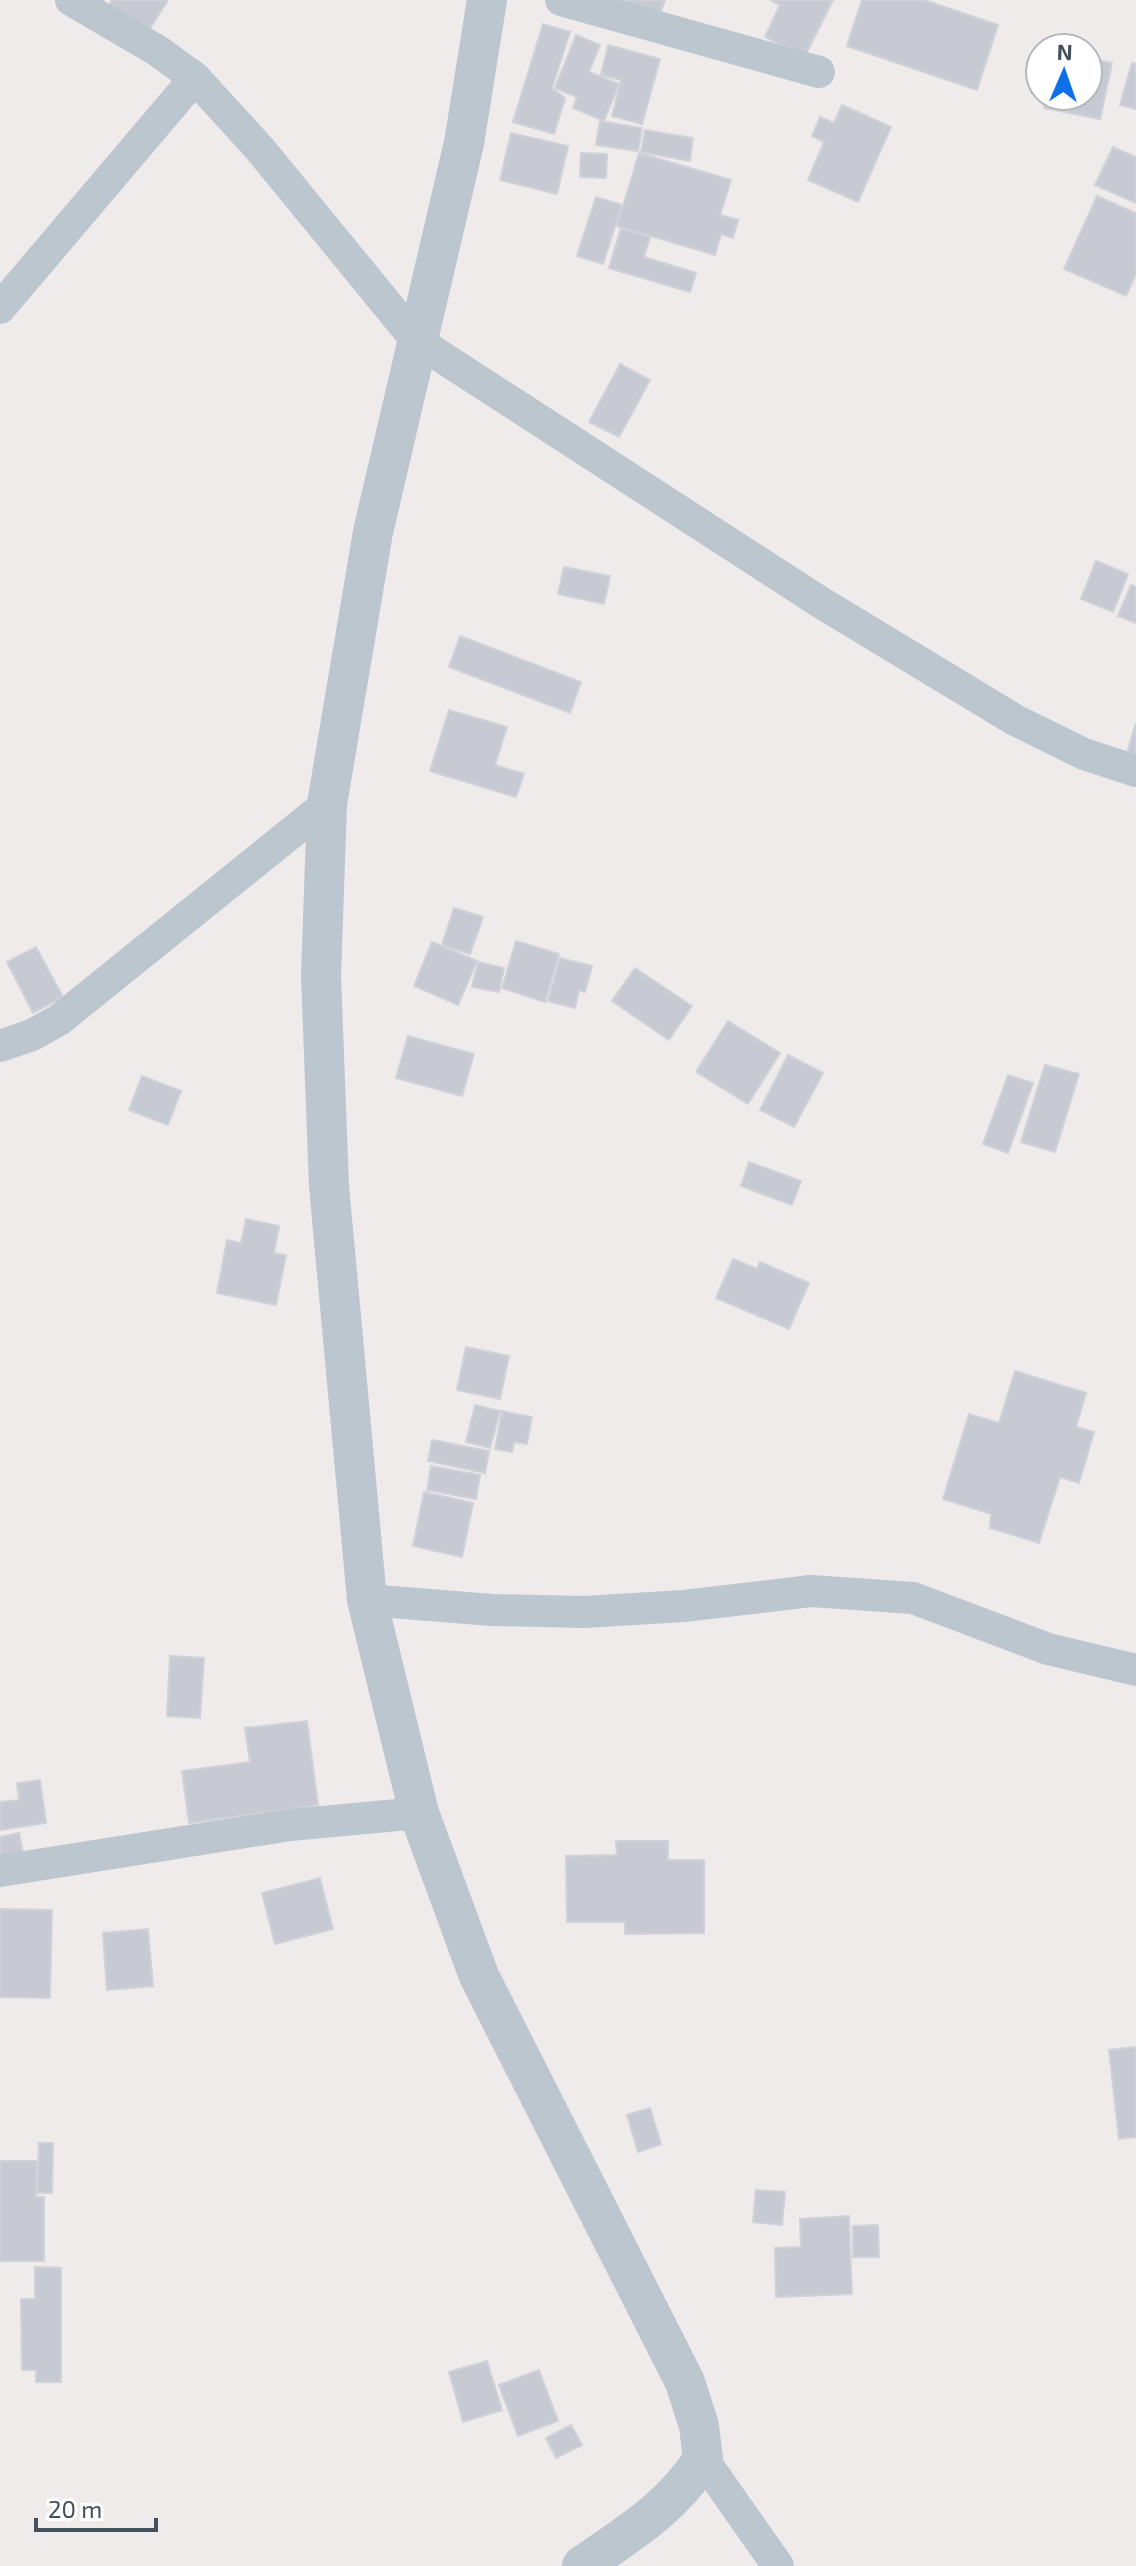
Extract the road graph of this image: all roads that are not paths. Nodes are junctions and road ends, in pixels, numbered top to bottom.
1 (71, 0) edge
2 (487, 0) edge
3 (561, 0) edge
4 (819, 72) dead end
5 (195, 78) junction
6 (0, 308) edge
7 (417, 341) junction
8 (1136, 771) edge
9 (327, 804) junction
10 (0, 1046) edge
11 (367, 1600) junction
12 (1136, 1670) edge
13 (419, 1813) junction
14 (0, 1871) edge
15 (703, 2459) junction
16 (582, 2566) edge
17 (778, 2566) edge

1 - 5 street
2 - 7 street
3 - 4 street
5 - 6 street
5 - 7 street
7 - 8 street
7 - 9 street
9 - 10 street
9 - 11 street
11 - 12 street
11 - 13 street
13 - 14 street
13 - 15 street
15 - 16 street
15 - 17 street

